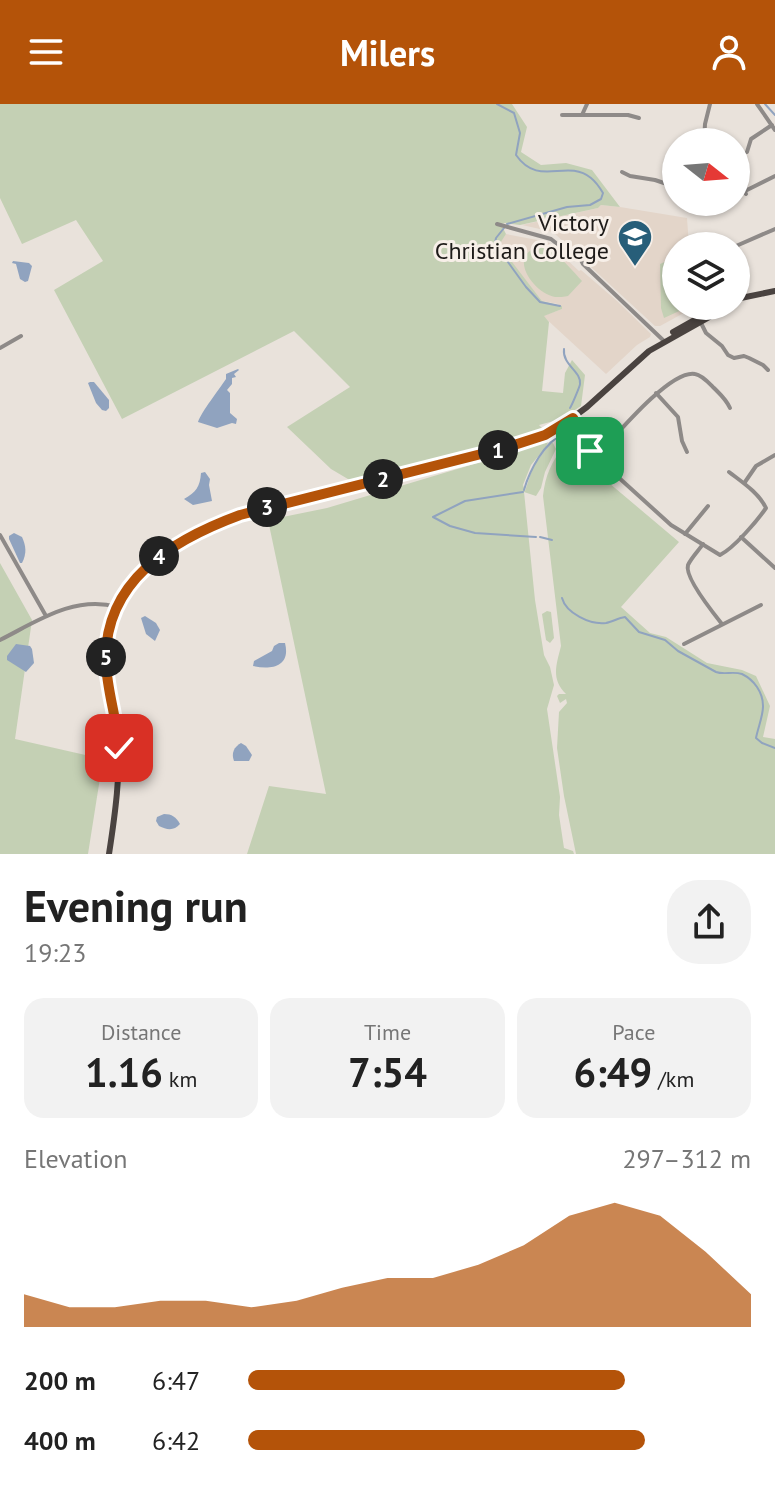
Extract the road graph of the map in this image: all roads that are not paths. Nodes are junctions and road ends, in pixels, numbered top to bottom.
1 (587, 104) edge
2 (710, 104) edge
3 (757, 104) edge
4 (562, 115) dead end
5 (582, 115) junction
6 (639, 118) dead end
7 (705, 128) edge
8 (774, 128) edge
9 (750, 142) edge
10 (621, 171) dead end
11 (775, 176) edge
12 (662, 182) edge
13 (750, 191) edge
14 (497, 224) dead end
15 (775, 229) edge
16 (750, 240) edge
17 (775, 291) edge
18 (750, 297) edge
19 (696, 320) edge
20 (700, 321) joint
21 (21, 336) dead end
22 (663, 339) junction
23 (0, 348) edge
24 (768, 370) dead end
25 (656, 393) junction
26 (730, 408) dead end
27 (573, 418) junction
28 (687, 452) dead end
29 (775, 455) edge
30 (596, 457) junction
31 (728, 471) dead end
32 (745, 482) junction
33 (708, 506) dead end
34 (685, 534) junction
35 (0, 535) edge
36 (741, 537) junction
37 (703, 544) junction
38 (775, 568) edge
39 (761, 605) dead end
40 (117, 607) junction
41 (46, 616) junction
42 (715, 616) junction
43 (722, 624) junction
44 (714, 628) junction
45 (0, 640) edge
46 (684, 644) dead end
47 (109, 854) edge

1 - 5 street
2 - 7 street
3 - 8 street
4 - 5 street
5 - 6 street
8 - 9 street
10 - 12 street
11 - 13 street
14 - 22 street
15 - 16 street
17 - 18 main road
19 - 22 main road
20 - 22 main road
20 - 24 street
21 - 23 street
22 - 27 main road
25 - 26 street
25 - 28 street
25 - 30 street
27 - 30 street
27 - 40 main road
29 - 32 street
30 - 34 street
31 - 32 street
32 - 36 street
33 - 34 street
34 - 37 street
35 - 41 street
36 - 37 street
36 - 38 street
37 - 42 street
39 - 43 street
40 - 41 street
40 - 47 main road
41 - 45 street
42 - 43 street
42 - 44 street
43 - 44 street
44 - 46 street

